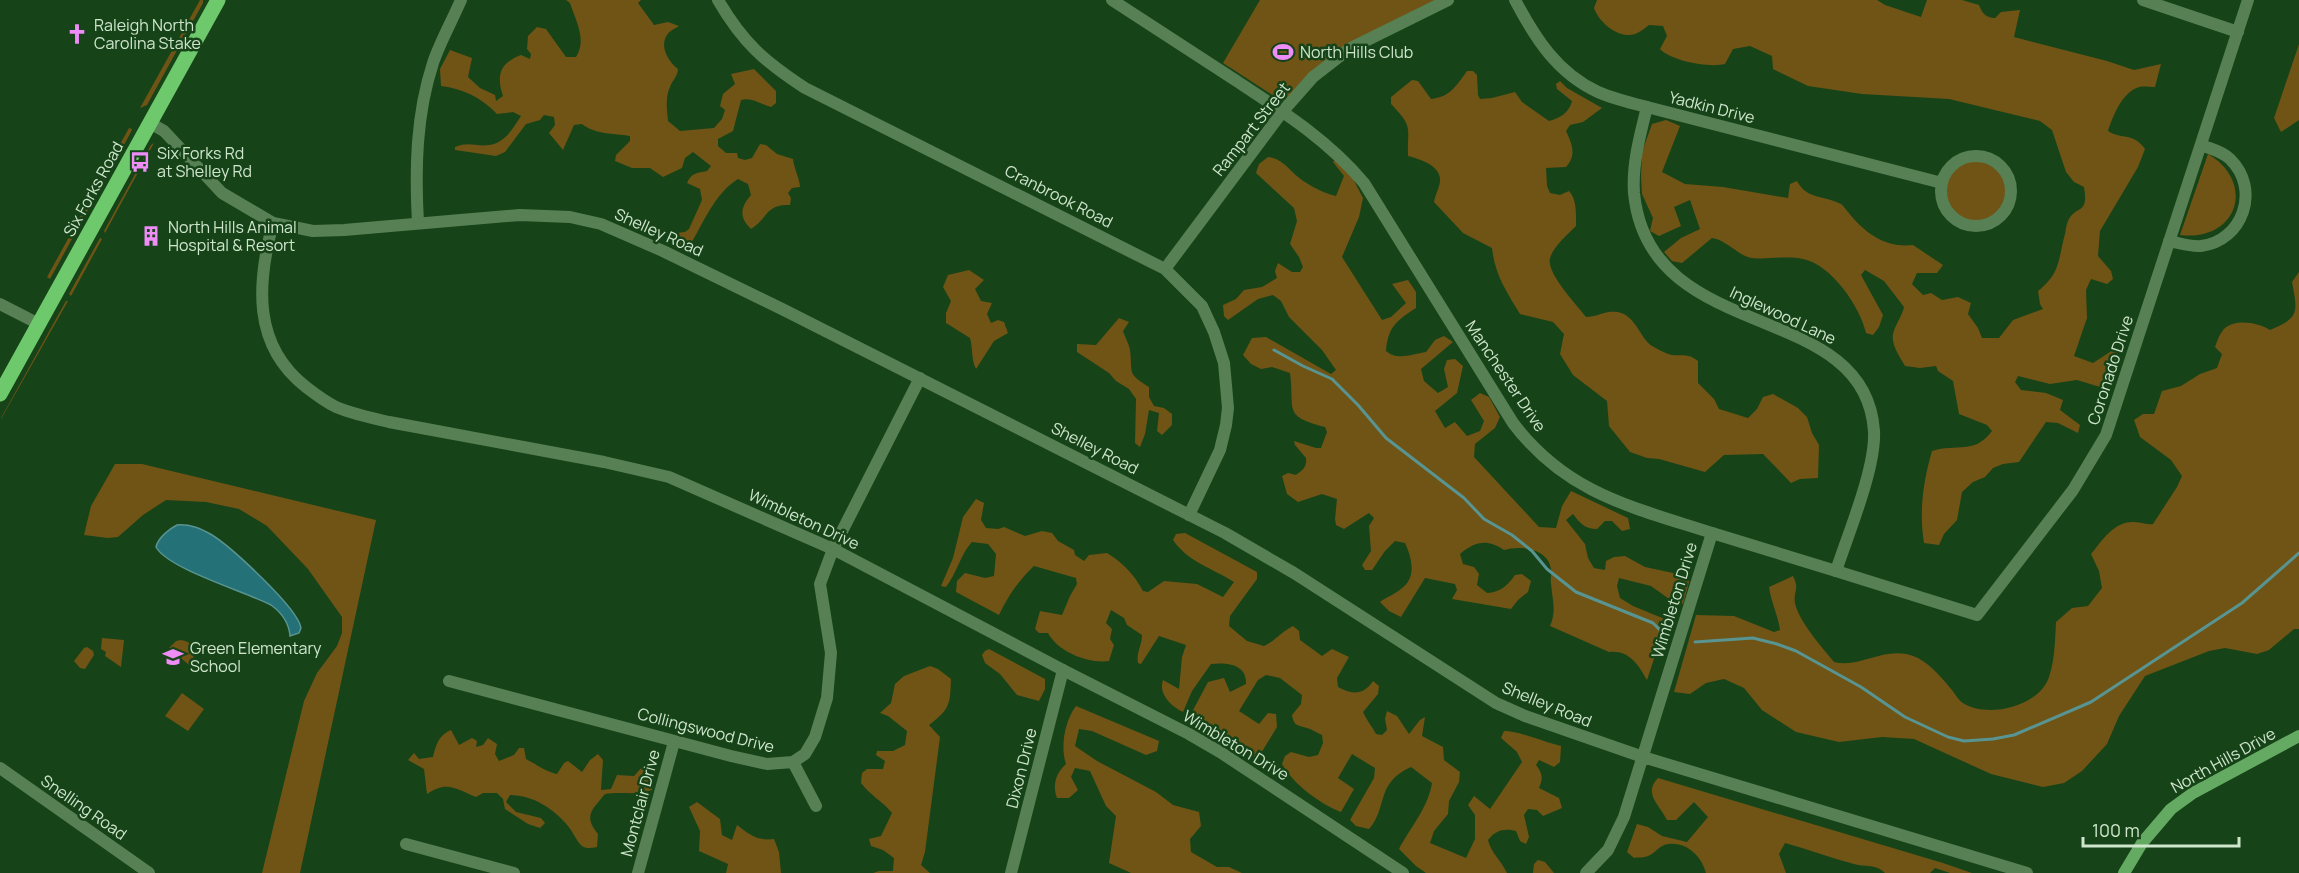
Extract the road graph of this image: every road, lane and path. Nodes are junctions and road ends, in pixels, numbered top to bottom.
1 (218, 0) edge
2 (461, 0) edge
3 (718, 0) edge
4 (1112, 0) edge
5 (1448, 0) edge
6 (1515, 0) edge
7 (2143, 0) edge
8 (2248, 0) edge
9 (2238, 32) junction
10 (1647, 107) junction
11 (1283, 111) junction
12 (150, 123) junction
13 (2201, 145) junction
14 (1942, 183) junction
15 (273, 223) junction
16 (418, 223) junction
17 (2169, 241) junction
18 (1165, 269) junction
19 (0, 304) edge
20 (39, 324) junction
21 (920, 378) junction
22 (0, 394) edge
23 (1189, 515) junction
24 (1712, 533) junction
25 (833, 549) junction
26 (1836, 572) junction
27 (1977, 615) joint
28 (1063, 670) junction
29 (449, 681) dead end
30 (2299, 736) edge
31 (674, 742) junction
32 (1643, 758) junction
33 (793, 762) junction
34 (0, 768) edge
35 (816, 806) dead end
36 (406, 844) dead end
37 (149, 873) edge
38 (514, 873) edge
39 (638, 873) edge
40 (1011, 873) edge
41 (1403, 873) edge
42 (1586, 873) edge
43 (2027, 873) edge
44 (2124, 873) edge

1 - 12 main road, Six Forks Road
2 - 16 street
3 - 18 street, Cranbrook Road
4 - 11 street, Manchester Drive
5 - 11 street, Rampart Street
6 - 10 street, Yadkin Drive
7 - 9 street
8 - 9 street, Coronado Drive
9 - 13 street, Coronado Drive
10 - 14 street, Yadkin Drive
10 - 26 street, Inglewood Lane
11 - 18 street, Rampart Street
11 - 24 street, Manchester Drive
12 - 15 street, Shelley Road
12 - 20 main road, Six Forks Road
13 - 17 street, Coronado Drive
13 - 17 street
14 - 14 street
15 - 16 street, Shelley Road
15 - 25 street, Wimbleton Drive
16 - 21 street, Shelley Road
17 - 27 street, Coronado Drive
18 - 23 street, Cranbrook Road
19 - 20 street
20 - 22 main road, Six Forks Road
21 - 23 street, Shelley Road
21 - 25 street, Collingswood Drive
23 - 32 street, Shelley Road
24 - 26 street, Manchester Drive
24 - 32 street, Wimbleton Drive
25 - 28 street, Wimbleton Drive
25 - 33 street, Collingswood Drive
26 - 27 street, Manchester Drive
28 - 40 street, Dixon Drive
28 - 41 street, Wimbleton Drive
29 - 31 street, Collingswood Drive
30 - 44 main road, North Hills Drive
31 - 33 street, Collingswood Drive
31 - 39 street, Montclair Drive
32 - 42 street, Wimbleton Drive
32 - 43 street, Shelley Road
33 - 35 street
34 - 37 street, Snelling Road
36 - 38 street

